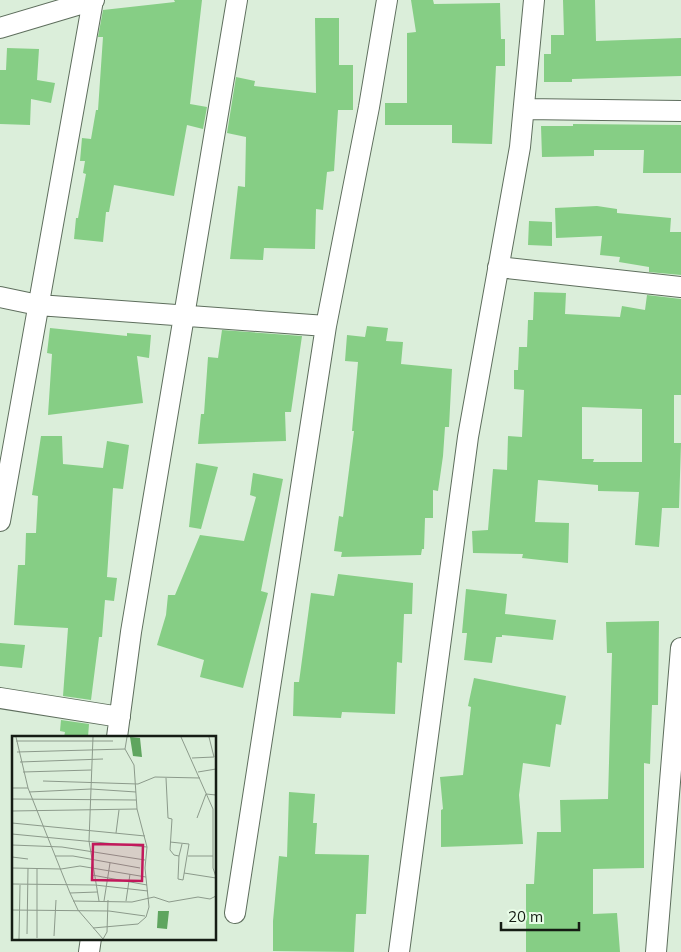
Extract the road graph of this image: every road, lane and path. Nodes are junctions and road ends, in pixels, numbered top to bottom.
1 (93, 0) edge
2 (237, 0) edge
3 (387, 0) edge
4 (534, 0) edge
5 (0, 28) edge
6 (524, 109) junction
7 (681, 111) edge
8 (498, 267) junction
9 (681, 287) edge
10 (0, 296) edge
11 (38, 305) junction
12 (184, 316) junction
13 (326, 326) junction
14 (0, 521) edge
15 (681, 648) edge
16 (0, 698) edge
17 (120, 717) junction
18 (117, 736) edge
19 (235, 913) dead end
20 (399, 952) edge
21 (656, 952) edge

1 - 5 street
1 - 11 street
2 - 12 street
3 - 13 street
4 - 6 street
6 - 7 street
6 - 8 street
8 - 9 street
8 - 20 street
10 - 11 street
11 - 12 street
11 - 14 street
12 - 13 street
12 - 17 street
13 - 19 street
15 - 21 street
16 - 17 street
17 - 18 street

